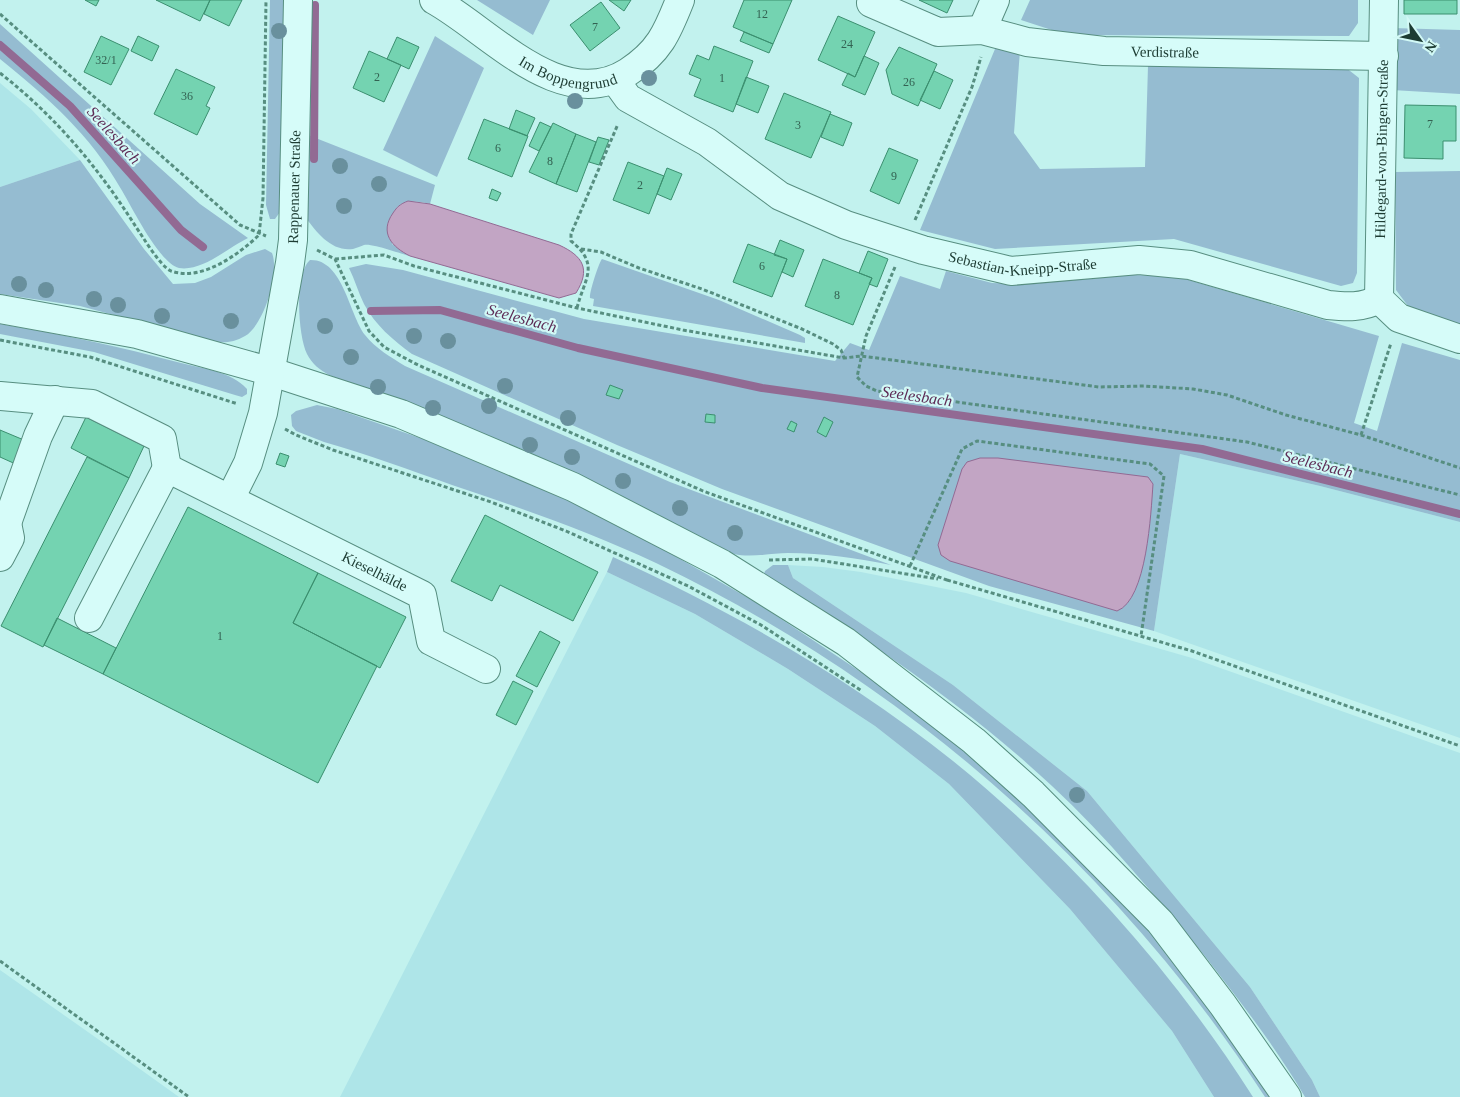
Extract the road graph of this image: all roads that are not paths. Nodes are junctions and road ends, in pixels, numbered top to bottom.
1 (298, 0) edge
2 (434, 0) edge
3 (680, 0) edge
4 (995, 0) edge
5 (1384, 0) edge
6 (871, 2) dead end
7 (982, 30) junction
8 (1384, 56) junction
9 (621, 89) junction
10 (1379, 298) junction
11 (0, 309) edge
12 (1460, 339) edge
13 (272, 372) junction
14 (0, 396) edge
15 (55, 400) junction
16 (167, 468) junction
17 (230, 499) junction
18 (4, 521) edge
19 (0, 557) edge
20 (89, 618) dead end
21 (486, 669) dead end
22 (1287, 1097) edge

1 - 13 street, Rappenauer Straße
2 - 9 street, Im Boppengrund
3 - 9 street, Im Boppengrund
4 - 7 street
5 - 8 street, Hildegard-von-Bingen-Straße
6 - 7 street, Verdistraße
7 - 8 street, Verdistraße
8 - 10 street, Hildegard-von-Bingen-Straße
9 - 10 street, Sebastian-Kneipp-Straße
10 - 12 street
11 - 13 street
13 - 17 street
13 - 22 street
14 - 15 street
15 - 16 street
15 - 18 street
16 - 17 street, Kieselhälde
16 - 20 street
17 - 21 street, Kieselhälde
18 - 19 street

